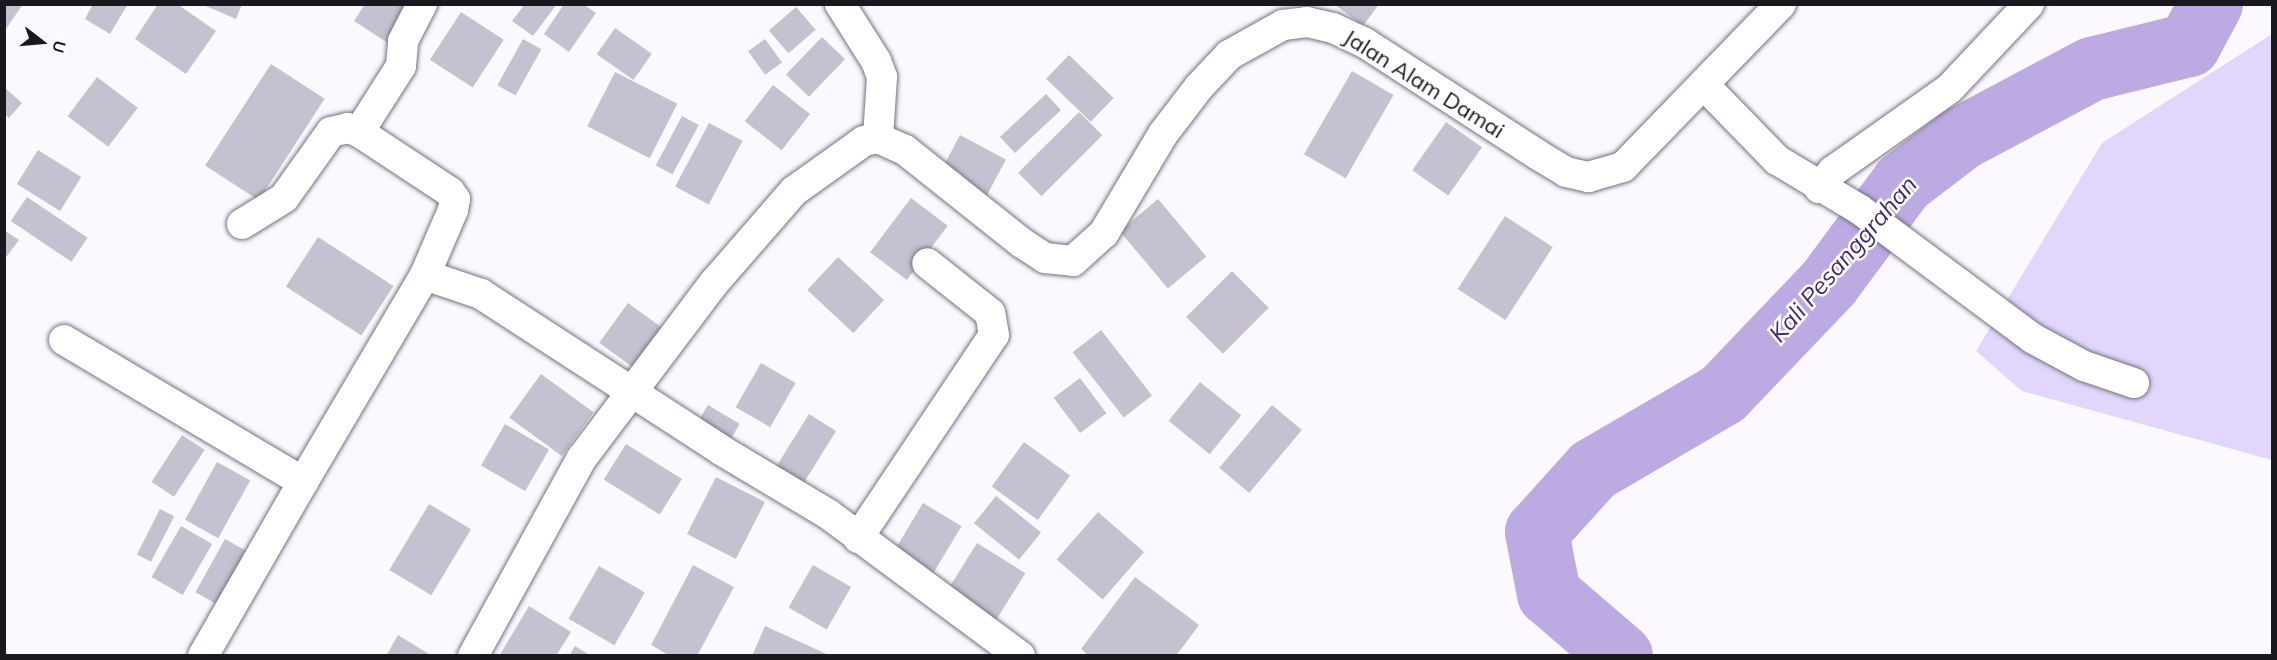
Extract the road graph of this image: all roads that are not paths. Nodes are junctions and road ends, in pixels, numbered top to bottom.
1 (422, 4) edge
2 (840, 4) edge
3 (1781, 4) edge
4 (2029, 4) edge
5 (1704, 85) junction
6 (359, 132) junction
7 (883, 140) junction
8 (1819, 188) junction
9 (243, 224) dead end
10 (927, 263) dead end
11 (425, 275) junction
12 (64, 340) dead end
13 (2134, 383) dead end
14 (633, 390) junction
15 (303, 482) junction
16 (858, 538) junction
17 (203, 656) edge
18 (473, 656) edge
19 (1020, 656) edge

1 - 6 street
2 - 7 street
3 - 5 street, Jalan Alam Damai
4 - 8 street
5 - 7 street, Jalan Alam Damai
5 - 8 street
6 - 9 street
6 - 11 street
7 - 14 street
8 - 13 street
10 - 16 street
11 - 14 street
11 - 15 street
12 - 15 street
14 - 16 street
14 - 18 street
15 - 17 street
16 - 19 street

